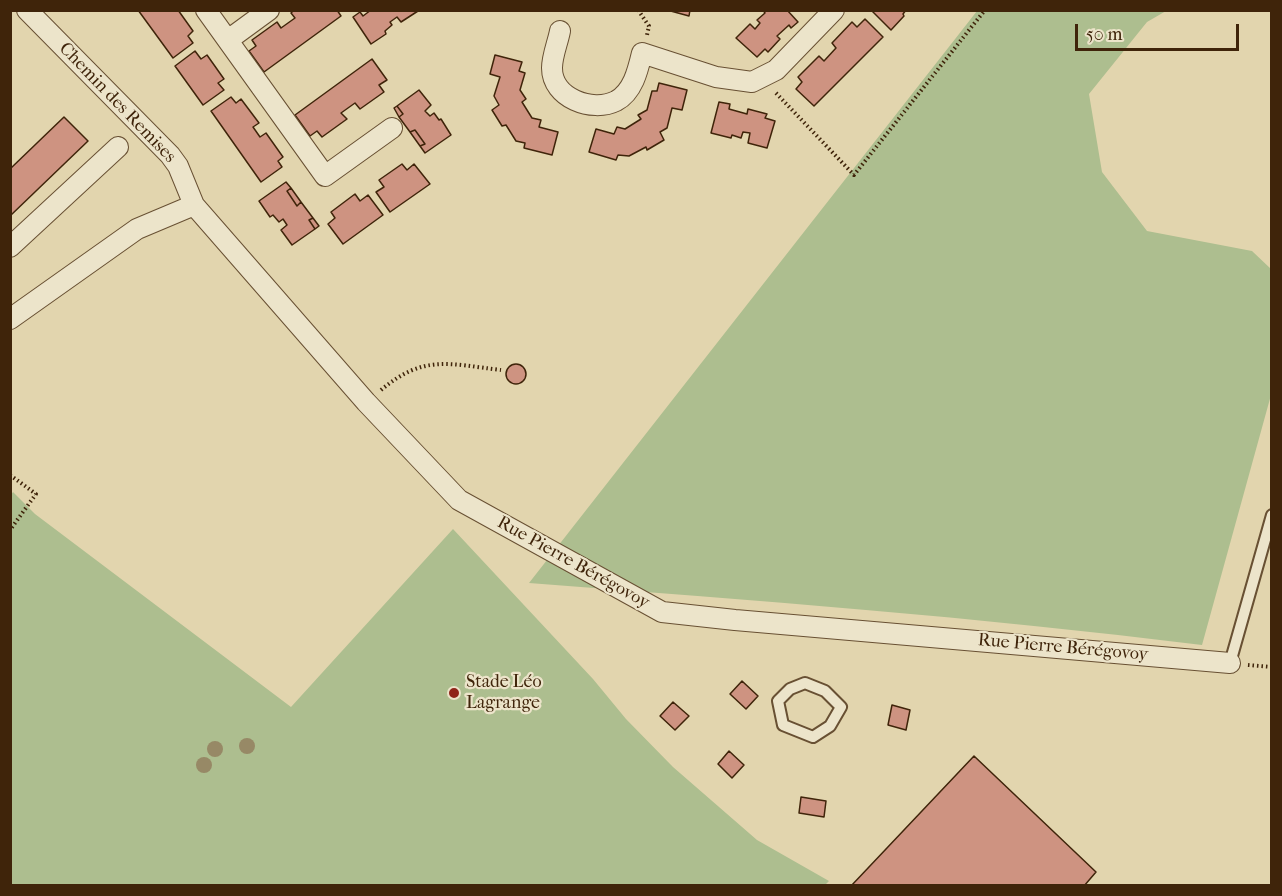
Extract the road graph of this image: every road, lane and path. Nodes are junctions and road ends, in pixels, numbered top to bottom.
1 (27, 10) edge
2 (206, 10) edge
3 (269, 10) edge
4 (834, 10) edge
5 (985, 10) edge
6 (560, 31) dead end
7 (228, 40) junction
8 (762, 77) junction
9 (392, 128) dead end
10 (118, 147) dead end
11 (194, 205) junction
12 (10, 247) edge
13 (10, 319) edge
14 (501, 370) dead end
15 (366, 402) junction
16 (10, 475) edge
17 (1272, 515) edge
18 (10, 530) edge
19 (1230, 663) joint
20 (778, 701) joint

1 - 11 street, Chemin des Remises
2 - 7 street
3 - 7 street
4 - 8 street
5 - 8 path
6 - 8 street
7 - 9 street
10 - 12 street
11 - 13 street
11 - 15 street, Rue Pierre Bérégovoy
14 - 15 path
15 - 19 street, Rue Pierre Bérégovoy
16 - 18 path
17 - 19 lane
20 - 20 lane

